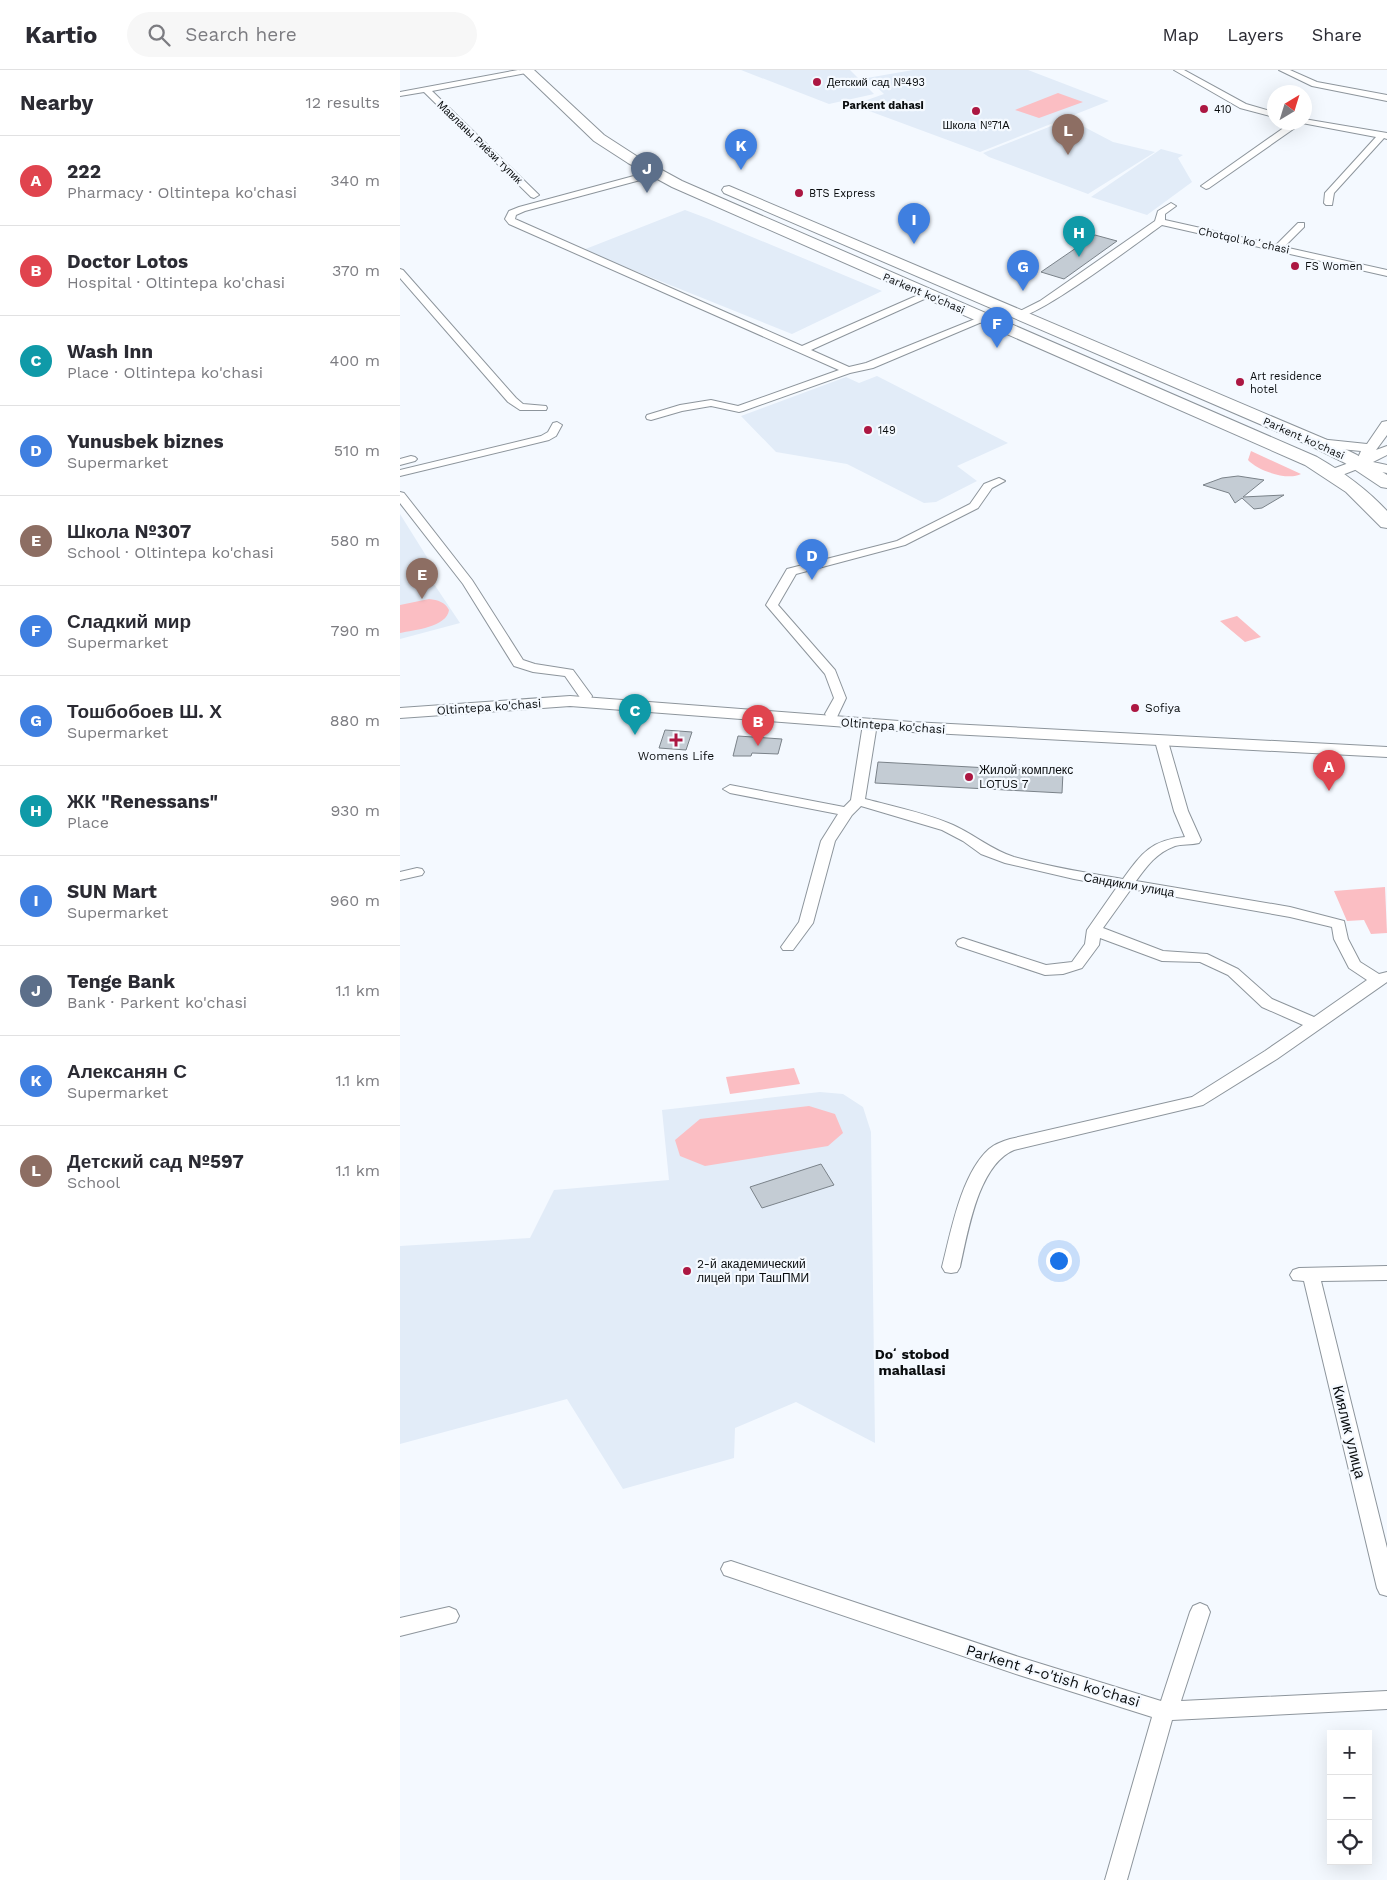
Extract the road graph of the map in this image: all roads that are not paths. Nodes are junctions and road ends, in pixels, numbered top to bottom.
1 (526, 70) edge
2 (1178, 70) edge
3 (1283, 70) edge
4 (426, 89) junction
5 (400, 94) edge
6 (1387, 98) edge
7 (1267, 113) edge
8 (1312, 122) edge
9 (1286, 130) edge
10 (1385, 136) edge
11 (656, 174) junction
12 (720, 186) dead end
13 (1206, 186) dead end
14 (534, 194) dead end
15 (1330, 203) dead end
16 (1171, 206) dead end
17 (1160, 222) junction
18 (1301, 225) dead end
19 (1279, 247) junction
20 (1385, 270) edge
21 (400, 272) edge
22 (928, 294) junction
23 (1020, 315) junction
24 (984, 319) junction
25 (802, 350) junction
26 (848, 370) junction
27 (542, 408) dead end
28 (651, 417) dead end
29 (557, 425) dead end
30 (1387, 425) edge
31 (1319, 443) junction
32 (1369, 448) junction
33 (1387, 450) edge
34 (1359, 464) junction
35 (1387, 469) edge
36 (400, 473) edge
37 (1332, 474) junction
38 (999, 481) dead end
39 (1387, 483) edge
40 (400, 495) edge
41 (1387, 523) edge
42 (586, 696) junction
43 (570, 701) junction
44 (510, 704) junction
45 (400, 709) edge
46 (400, 713) edge
47 (830, 718) junction
48 (870, 724) junction
49 (1161, 737) junction
50 (1242, 740) junction
51 (1387, 744) edge
52 (1387, 752) edge
53 (730, 788) dead end
54 (858, 801) junction
55 (847, 812) junction
56 (417, 872) dead end
57 (400, 876) edge
58 (1126, 885) junction
59 (1094, 930) junction
60 (962, 943) dead end
61 (788, 947) dead end
62 (1382, 978) edge
63 (1315, 1024) junction
64 (951, 1267) dead end
65 (1387, 1273) edge
66 (731, 1568) dead end
67 (1387, 1588) edge
68 (1200, 1612) dead end
69 (449, 1616) dead end
70 (400, 1627) edge
71 (1387, 1700) edge
72 (1166, 1710) junction
73 (1116, 1880) edge

1 - 4 street
1 - 11 main road, Parkent ko'chasi
2 - 7 street
3 - 6 street
4 - 5 street
4 - 14 street, Мавланы Риёзи тупик
8 - 10 street
9 - 13 street
10 - 15 street
11 - 22 main road, Parkent ko'chasi
11 - 25 street
12 - 23 main road, Parkent ko'chasi
16 - 17 street
17 - 19 street, Chotqol koʻchasi
17 - 23 street
18 - 19 street
19 - 20 street, Chotqol koʻchasi
21 - 27 street
22 - 24 main road, Parkent ko'chasi
22 - 25 street
23 - 31 main road, Parkent ko'chasi
24 - 26 street
24 - 37 main road, Parkent ko'chasi
25 - 26 street
26 - 28 street
29 - 36 street
30 - 32 street
31 - 32 street
31 - 34 main road, Parkent ko'chasi
32 - 34 street
33 - 34 street
34 - 35 street
34 - 37 street
34 - 39 main road, Parkent ko'chasi
37 - 41 main road, Parkent ko'chasi
38 - 47 street
40 - 42 street
42 - 43 street
42 - 44 street, Oltintepa ko'chasi
42 - 47 street, Oltintepa ko'chasi
43 - 44 street, Oltintepa ko'chasi
43 - 47 street, Oltintepa ko'chasi
44 - 45 street, Oltintepa ko'chasi
44 - 46 street, Oltintepa ko'chasi
47 - 48 street, Oltintepa ko'chasi
47 - 49 street, Oltintepa ko'chasi
48 - 49 street, Oltintepa ko'chasi
48 - 54 street
49 - 50 street, Oltintepa ko'chasi
49 - 58 street
50 - 51 street, Oltintepa ko'chasi
50 - 52 street, Oltintepa ko'chasi
53 - 55 street
54 - 55 street
54 - 58 street, Сандикли улица
55 - 61 street
56 - 57 street
58 - 59 street
58 - 62 street, Сандикли улица
59 - 60 street
59 - 63 street
62 - 63 street, Сандикли улица
63 - 64 street, Сандикли улица
65 - 67 street, Киялик улица
66 - 72 street, Parkent 4-o'tish ko'chasi
68 - 72 street
69 - 70 street
71 - 72 street, Parkent 4-o'tish ko'chasi
72 - 73 street

